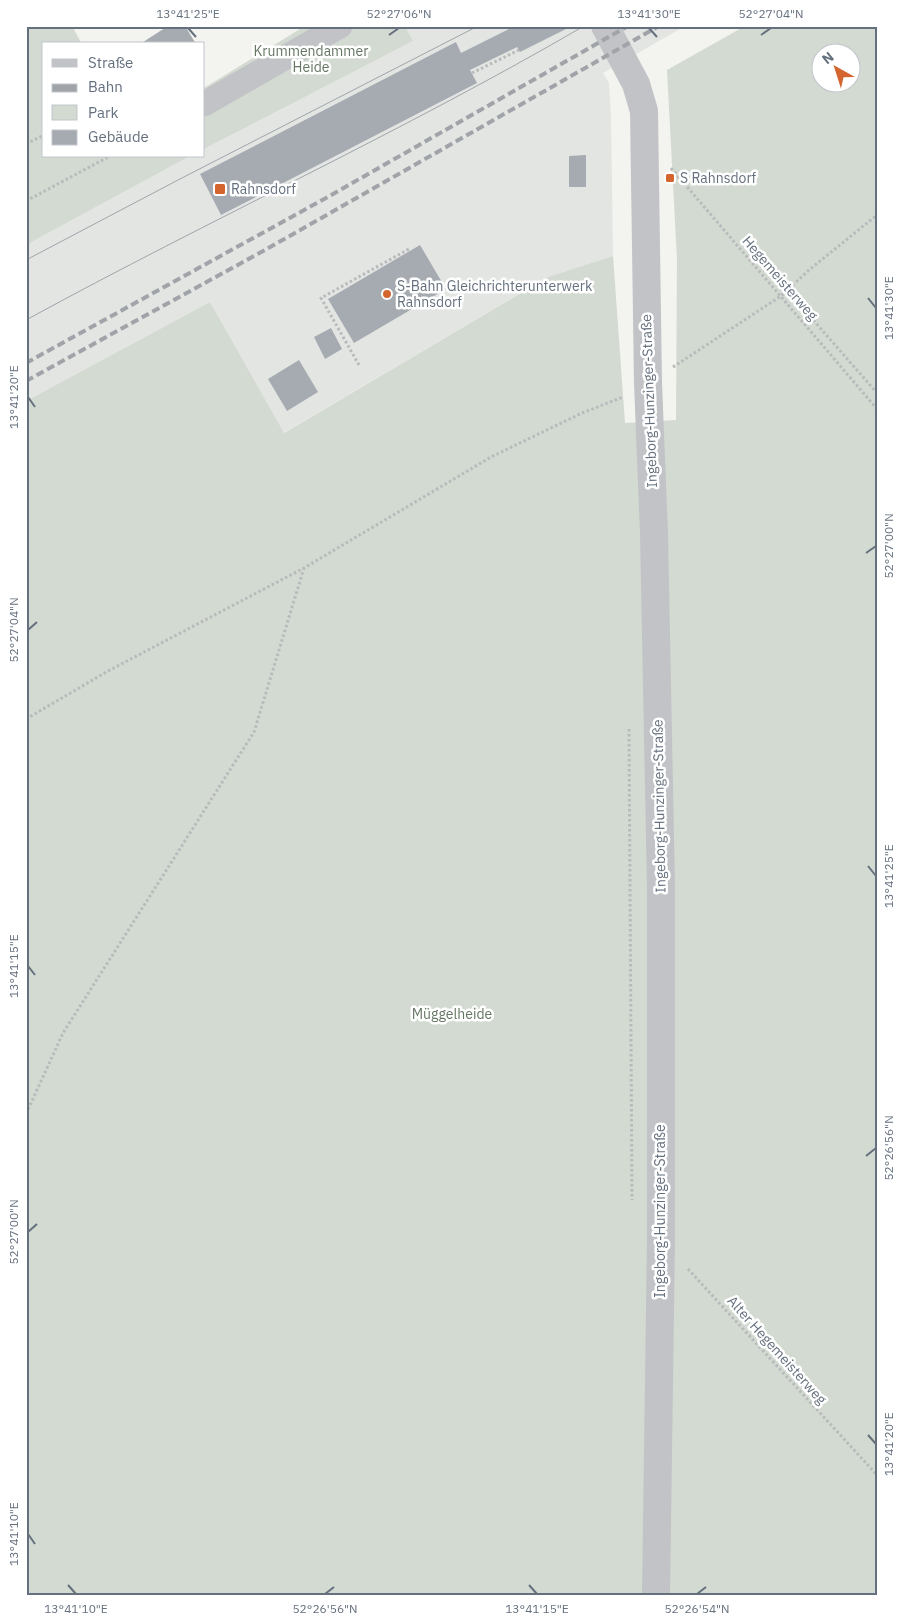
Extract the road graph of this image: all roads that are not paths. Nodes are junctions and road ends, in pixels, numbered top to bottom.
1 (340, 26) edge
2 (605, 26) edge
3 (205, 103) edge
4 (656, 1596) edge

1 - 3 street
2 - 4 street, Ingeborg-Hunzinger-Straße

